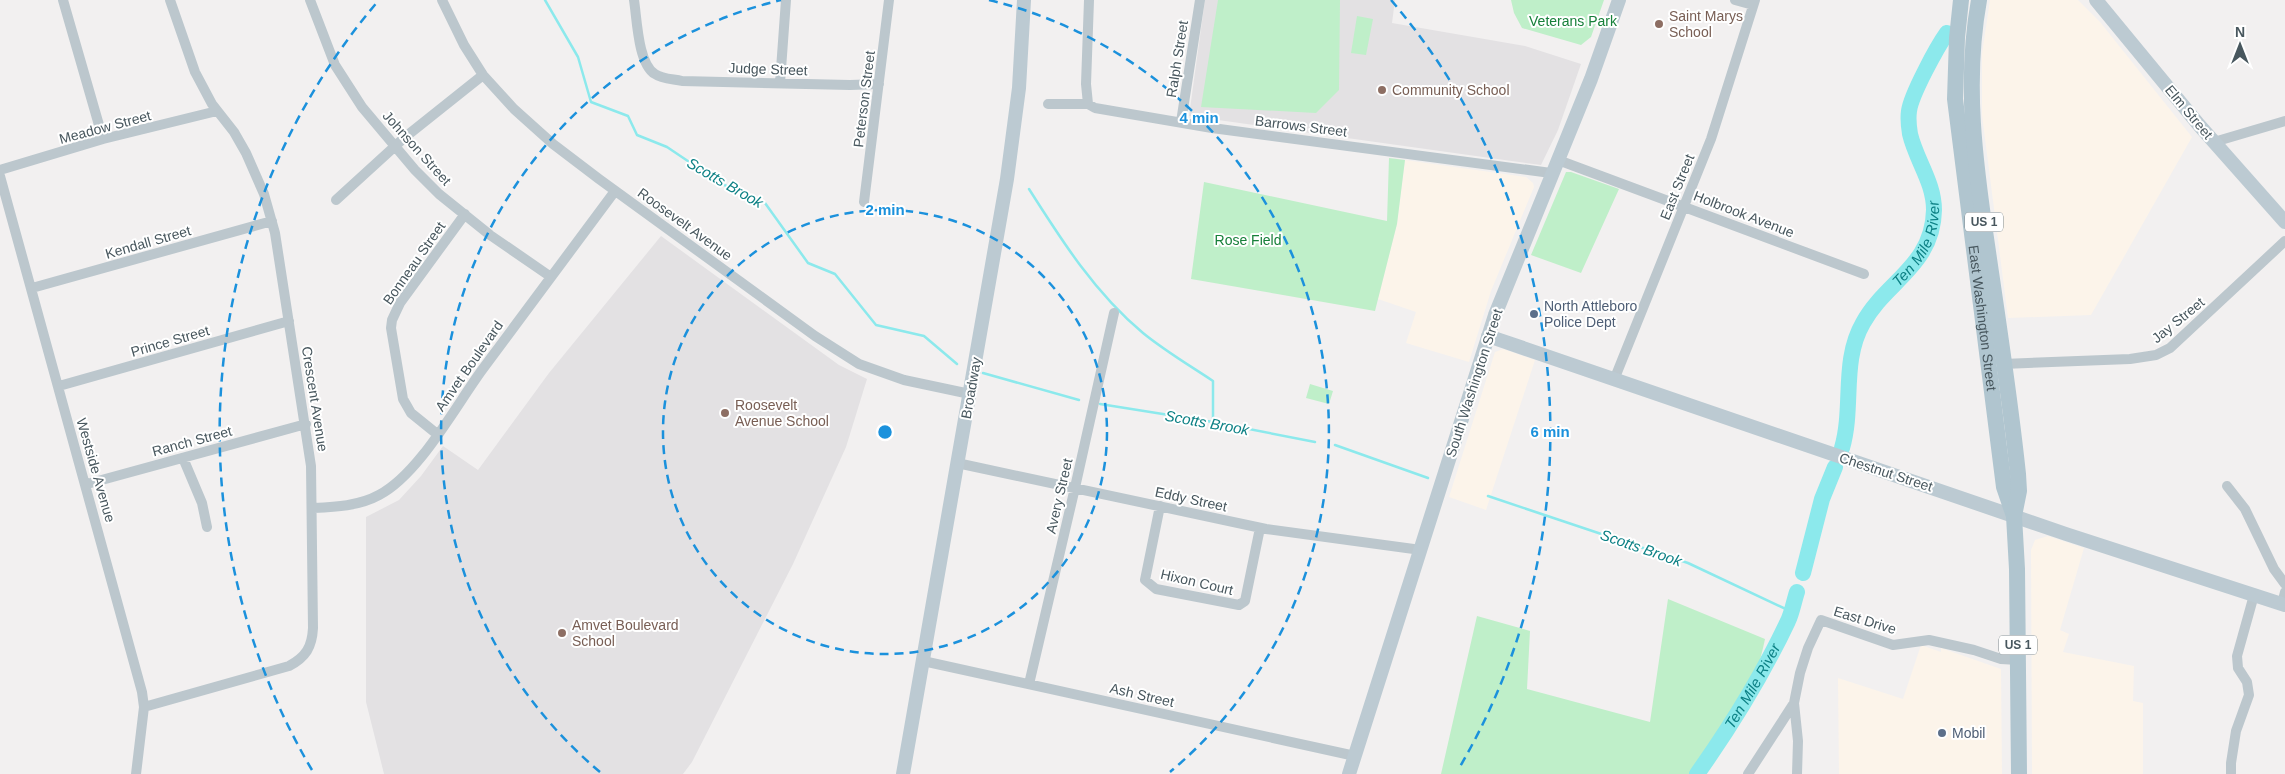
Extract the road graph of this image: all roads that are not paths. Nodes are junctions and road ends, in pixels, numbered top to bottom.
1 (63, 0) edge
2 (170, 0) edge
3 (310, 0) edge
4 (442, 0) edge
5 (634, 0) edge
6 (786, 0) edge
7 (889, 0) edge
8 (1024, 0) edge
9 (1089, 0) edge
10 (1200, 0) edge
11 (1619, 0) edge
12 (1735, 0) edge
13 (1961, 0) edge
14 (1979, 0) edge
15 (2096, 0) edge
16 (1754, 3) edge
17 (483, 75) junction
18 (780, 83) junction
19 (880, 84) junction
20 (1048, 104) dead end
21 (1088, 104) junction
22 (217, 111) junction
23 (2285, 120) edge
24 (1181, 122) junction
25 (103, 139) junction
26 (2214, 142) junction
27 (395, 145) junction
28 (1558, 160) junction
29 (0, 170) edge
30 (1551, 174) junction
31 (0, 176) edge
32 (615, 190) junction
33 (336, 200) dead end
34 (864, 202) dead end
35 (1684, 206) junction
36 (465, 214) junction
37 (272, 221) junction
38 (2285, 222) edge
39 (2285, 241) edge
40 (1864, 274) dead end
41 (550, 277) junction
42 (32, 288) junction
43 (1114, 313) dead end
44 (289, 322) junction
45 (1488, 336) junction
46 (2003, 364) junction
47 (1614, 380) junction
48 (59, 386) junction
49 (970, 394) junction
50 (306, 424) junction
51 (437, 434) junction
52 (183, 458) junction
53 (957, 463) junction
54 (86, 484) junction
55 (2226, 486) dead end
56 (1075, 488) junction
57 (1160, 506) junction
58 (312, 508) junction
59 (2014, 516) junction
60 (207, 527) dead end
61 (1260, 528) junction
62 (1421, 550) junction
63 (2285, 584) edge
64 (2254, 595) junction
65 (2284, 601) edge
66 (2018, 660) junction
67 (923, 661) junction
68 (1029, 684) junction
69 (1794, 703) junction
70 (144, 707) junction
71 (1355, 756) junction
72 (136, 774) edge
73 (903, 774) edge
74 (1349, 774) edge
75 (1748, 774) edge
76 (1797, 774) edge
77 (2019, 774) edge
78 (2231, 774) edge

1 - 25 street
2 - 22 street, Crescent Avenue
3 - 27 street, Johnson Street
4 - 17 street, Roosevelt Avenue
5 - 18 street, Judge Street
6 - 18 street
7 - 19 street, Peterson Street
8 - 49 street, Broadway
9 - 21 street
10 - 24 street, Ralph Street
11 - 28 street, South Washington Street
12 - 16 street
13 - 59 main road, East Washington Street / US 1
14 - 46 main road, East Washington Street / US 1
15 - 26 street, Elm Street
16 - 35 street, East Street
17 - 27 street
17 - 32 street, Roosevelt Avenue
18 - 19 street, Judge Street
19 - 34 street, Peterson Street
20 - 21 street, Barrows Street
21 - 24 street, Barrows Street
22 - 25 street, Meadow Street
22 - 37 street, Crescent Avenue
23 - 26 street
24 - 30 street, Barrows Street
25 - 29 street, Meadow Street
26 - 38 street, Elm Street
27 - 33 street
27 - 36 street, Johnson Street
28 - 30 street, South Washington Street
28 - 35 street, Holbrook Avenue
30 - 45 street, South Washington Street
31 - 42 street, Westside Avenue
32 - 41 street, Amvet Boulevard
32 - 49 street, Roosevelt Avenue
35 - 40 street, Holbrook Avenue
35 - 47 street, East Street
36 - 41 street, Johnson Street
36 - 51 street, Bonneau Street
37 - 42 street, Kendall Street
37 - 44 street, Crescent Avenue
39 - 46 street, Jay Street
41 - 51 street, Amvet Boulevard
42 - 48 street, Westside Avenue
43 - 56 street, Avery Street
44 - 48 street, Prince Street
44 - 50 street, Crescent Avenue
45 - 47 street, Chestnut Street
45 - 62 street, South Washington Street
46 - 59 main road, East Washington Street / US 1
47 - 59 street, Chestnut Street
48 - 54 street, Westside Avenue
49 - 53 street, Broadway
50 - 52 street, Ranch Street
50 - 58 street, Crescent Avenue
51 - 58 street, Amvet Boulevard
52 - 54 street, Ranch Street
52 - 60 street
53 - 56 street, Eddy Street
53 - 67 street, Broadway
54 - 70 street, Westside Avenue
55 - 63 street
56 - 57 street, Eddy Street
56 - 68 street, Avery Street
57 - 61 street, Eddy Street
57 - 61 street, Hixon Court
58 - 70 street, Crescent Avenue
59 - 64 street, Chestnut Street
59 - 66 main road, East Washington Street / US 1
61 - 62 street, Eddy Street
62 - 71 street, South Washington Street
64 - 65 street, Chestnut Street
64 - 78 street
66 - 69 street, East Drive
66 - 77 main road, East Washington Street / US 1
67 - 68 street, Ash Street
67 - 73 street, Broadway
68 - 71 street, Ash Street
69 - 75 street
69 - 76 street
70 - 72 street, Westside Avenue
71 - 74 street, South Washington Street

